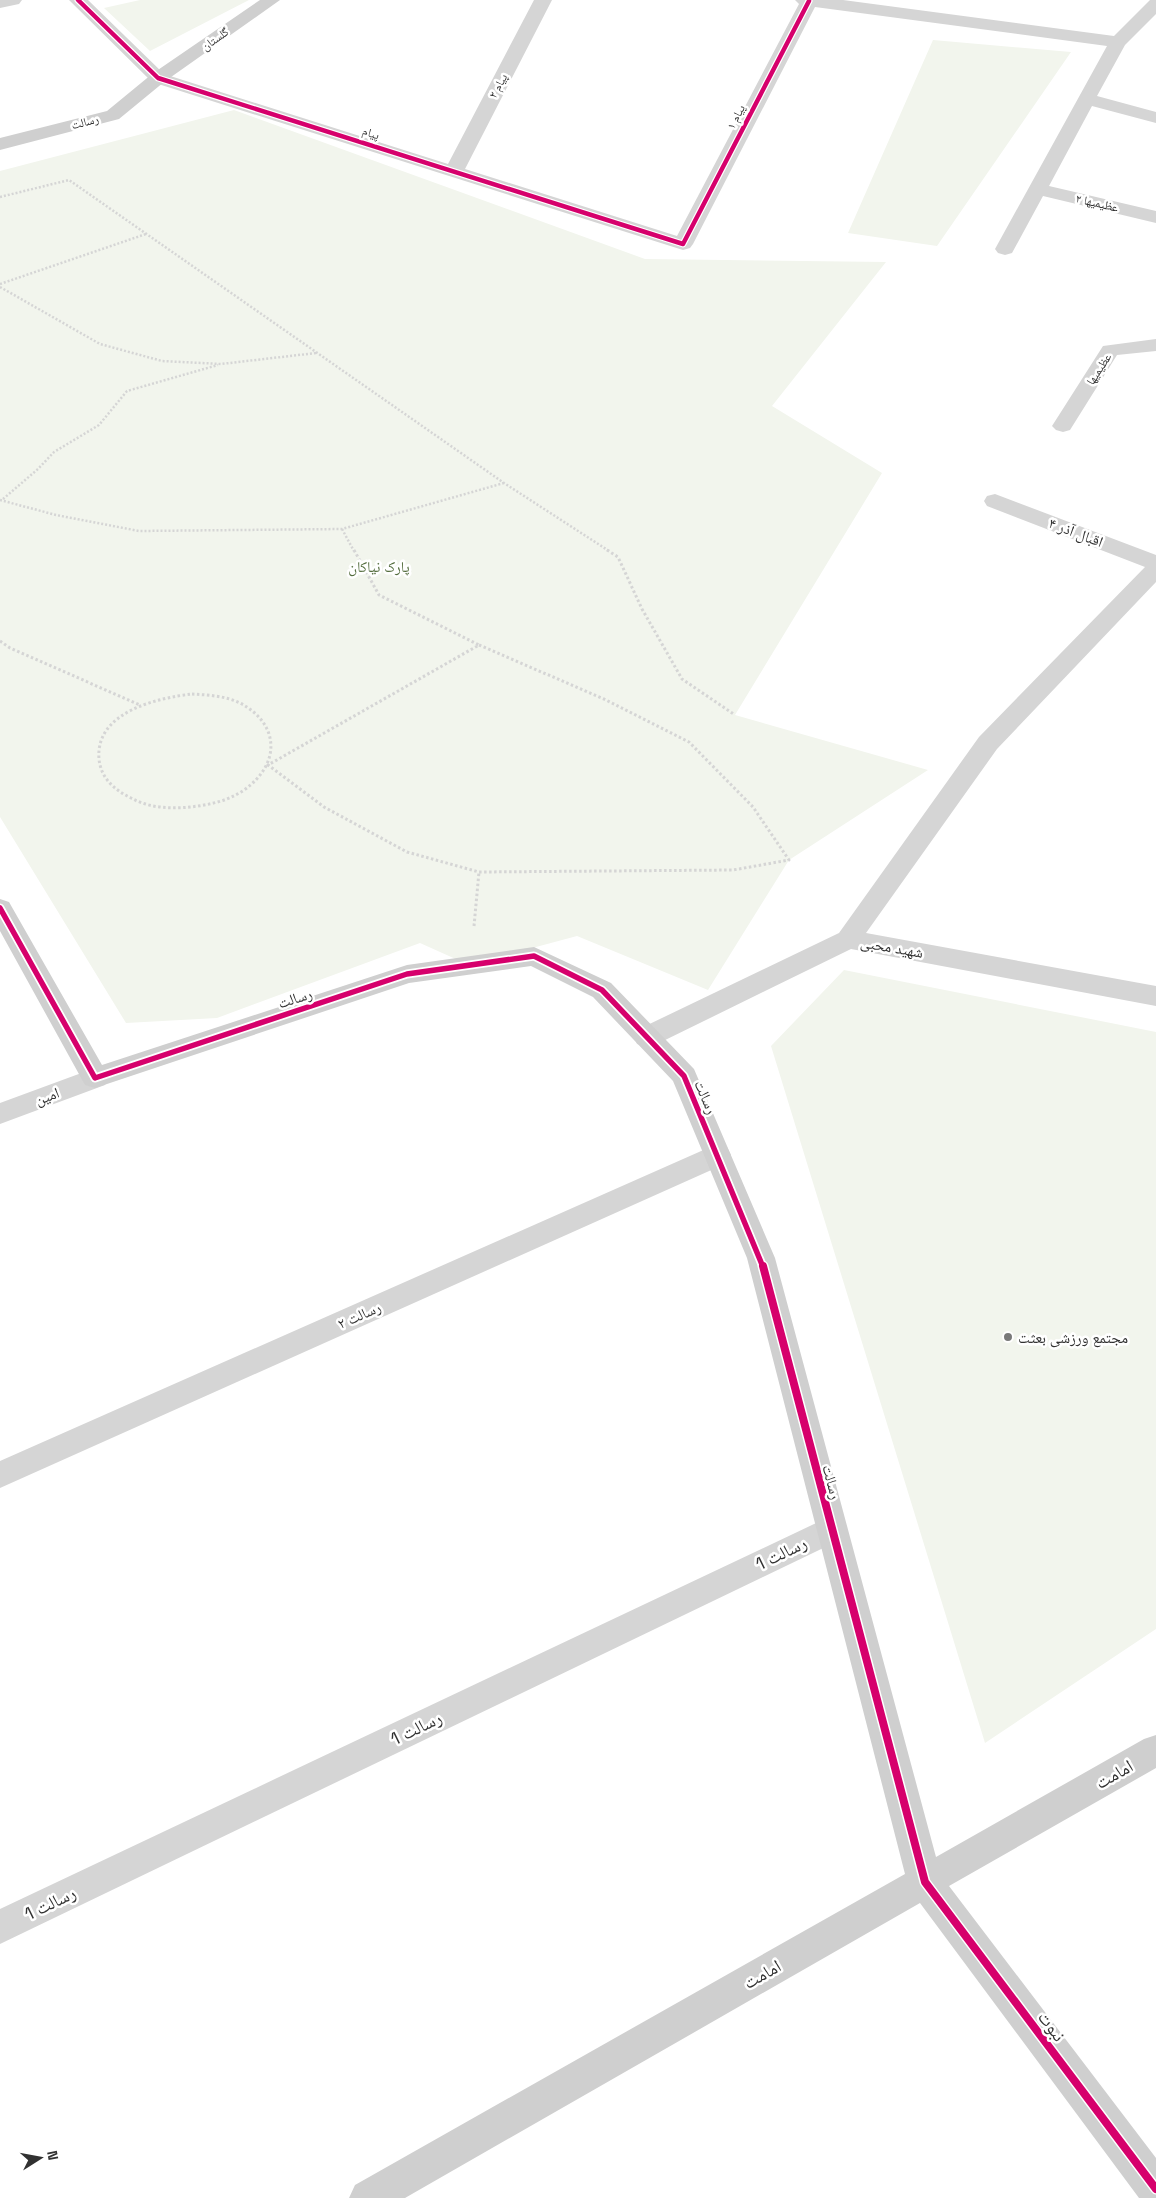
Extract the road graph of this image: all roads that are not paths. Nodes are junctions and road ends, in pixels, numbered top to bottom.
1 (13, 0) edge
2 (78, 0) edge
3 (271, 0) edge
4 (543, 0) edge
5 (804, 0) edge
6 (809, 1) edge
7 (0, 3) edge
8 (1156, 4) edge
9 (1118, 42) junction
10 (158, 78) junction
11 (1087, 99) junction
12 (1156, 118) edge
13 (0, 144) edge
14 (454, 172) junction
15 (1038, 189) junction
16 (1156, 217) edge
17 (683, 244) joint
18 (1005, 249) dead end
19 (1156, 345) edge
20 (1063, 426) dead end
21 (995, 501) dead end
22 (1156, 563) edge
23 (1156, 569) edge
24 (0, 908) edge
25 (848, 939) junction
26 (1156, 996) edge
27 (647, 1037) junction
28 (95, 1078) junction
29 (0, 1114) edge
30 (717, 1155) junction
31 (0, 1475) edge
32 (831, 1529) junction
33 (1156, 1750) edge
34 (925, 1882) junction
35 (0, 1927) edge
36 (1156, 2190) edge
37 (368, 2198) edge

1 - 7 street
2 - 10 street, پیام
3 - 10 street, گلستان
4 - 14 street, پیام ۲
5 - 6 street
6 - 9 street
6 - 17 street, پیام ۱
8 - 9 street
9 - 11 street
10 - 13 street, رسالت
10 - 14 street, پیام
11 - 12 street
11 - 15 street
14 - 17 street, پیام
15 - 16 street, عظیمیها ۲
15 - 18 street
19 - 20 street, عظیمیها
21 - 22 street, اقبال آذر ۴
23 - 25 street
24 - 28 street
25 - 26 street, شهید محبی
25 - 27 street, شهید محبی
27 - 28 street, رسالت
27 - 30 street, رسالت
28 - 29 street, امین
30 - 31 street, رسالت ۲
30 - 32 street, رسالت
32 - 34 street, رسالت
32 - 35 street, رسالت 1
33 - 34 street, امامت
34 - 36 street, نبوت
34 - 37 street, امامت

